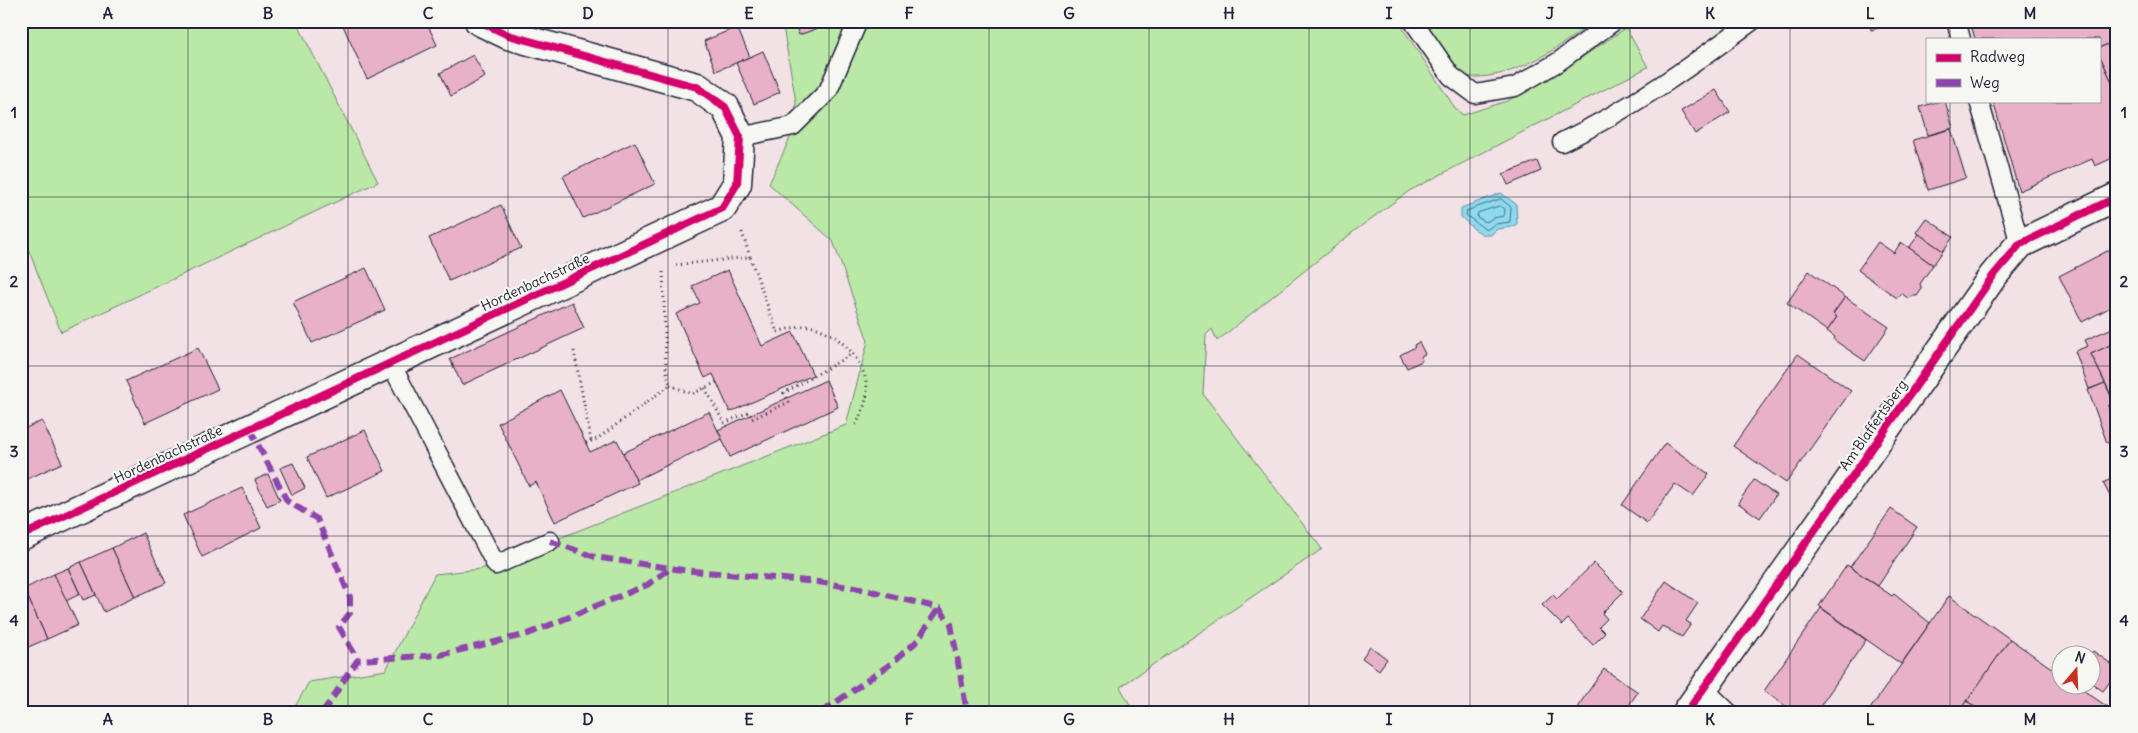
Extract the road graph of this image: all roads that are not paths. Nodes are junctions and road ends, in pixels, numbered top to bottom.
1 (479, 21) edge
2 (858, 21) edge
3 (1413, 21) edge
4 (1614, 21) edge
5 (1752, 21) edge
6 (1956, 21) edge
7 (1961, 38) edge
8 (1979, 102) edge
9 (740, 137) junction
10 (1562, 142) dead end
11 (2117, 196) edge
12 (2020, 244) junction
13 (391, 364) junction
14 (21, 536) edge
15 (550, 541) dead end
16 (1704, 688) junction
17 (1687, 712) edge
18 (1728, 712) edge

1 - 9 street
2 - 9 lane
3 - 4 lane
5 - 10 lane
6 - 7 lane
8 - 12 lane
9 - 13 street, Hordenbachstraße
11 - 12 street, Am Blaffertsberg
12 - 16 street, Am Blaffertsberg
13 - 14 street, Hordenbachstraße
13 - 15 lane
16 - 17 street, Am Blaffertsberg
16 - 18 lane

